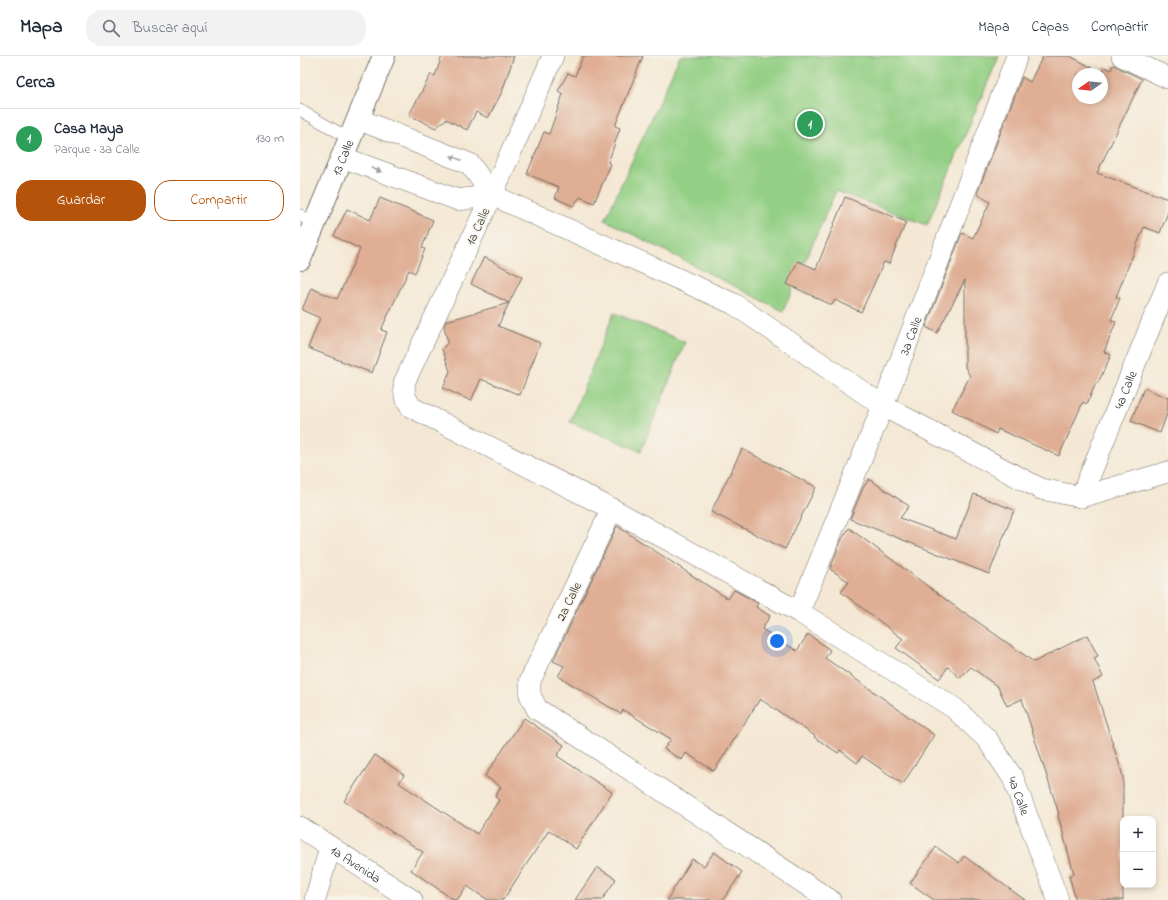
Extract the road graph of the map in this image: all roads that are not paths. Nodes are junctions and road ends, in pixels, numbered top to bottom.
1 (384, 56) edge
2 (553, 56) edge
3 (1017, 56) edge
4 (1122, 56) edge
5 (1168, 78) edge
6 (300, 110) edge
7 (358, 119) junction
8 (346, 148) junction
9 (492, 195) junction
10 (307, 220) edge
11 (300, 259) edge
12 (1168, 283) edge
13 (404, 396) joint
14 (883, 406) junction
15 (1168, 472) edge
16 (1081, 497) junction
17 (612, 509) junction
18 (799, 612) junction
19 (300, 827) edge
20 (330, 847) junction
21 (315, 900) edge
22 (412, 900) edge
23 (830, 900) edge
24 (1058, 900) edge

1 - 7 street, 13 Calle
2 - 9 street, 1a Calle
3 - 14 street, 3a Calle
4 - 5 street
6 - 8 lane
7 - 8 street, 13 Calle
9 -> 7 street
8 -> 9 street
8 - 10 street, 13 Calle
9 - 13 street, 1a Calle
9 - 14 street
10 - 11 street, 13 Calle
12 - 16 street, 4a Calle
13 - 17 street, 4a Calle
14 - 16 street
14 - 18 street, 3a Calle
15 - 16 street
17 - 18 street, 4a Calle
17 - 23 street, 2a Calle
18 - 24 street, 4a Calle
19 - 20 street, 1a Avenida
20 - 21 street
20 - 22 street, 1a Avenida

